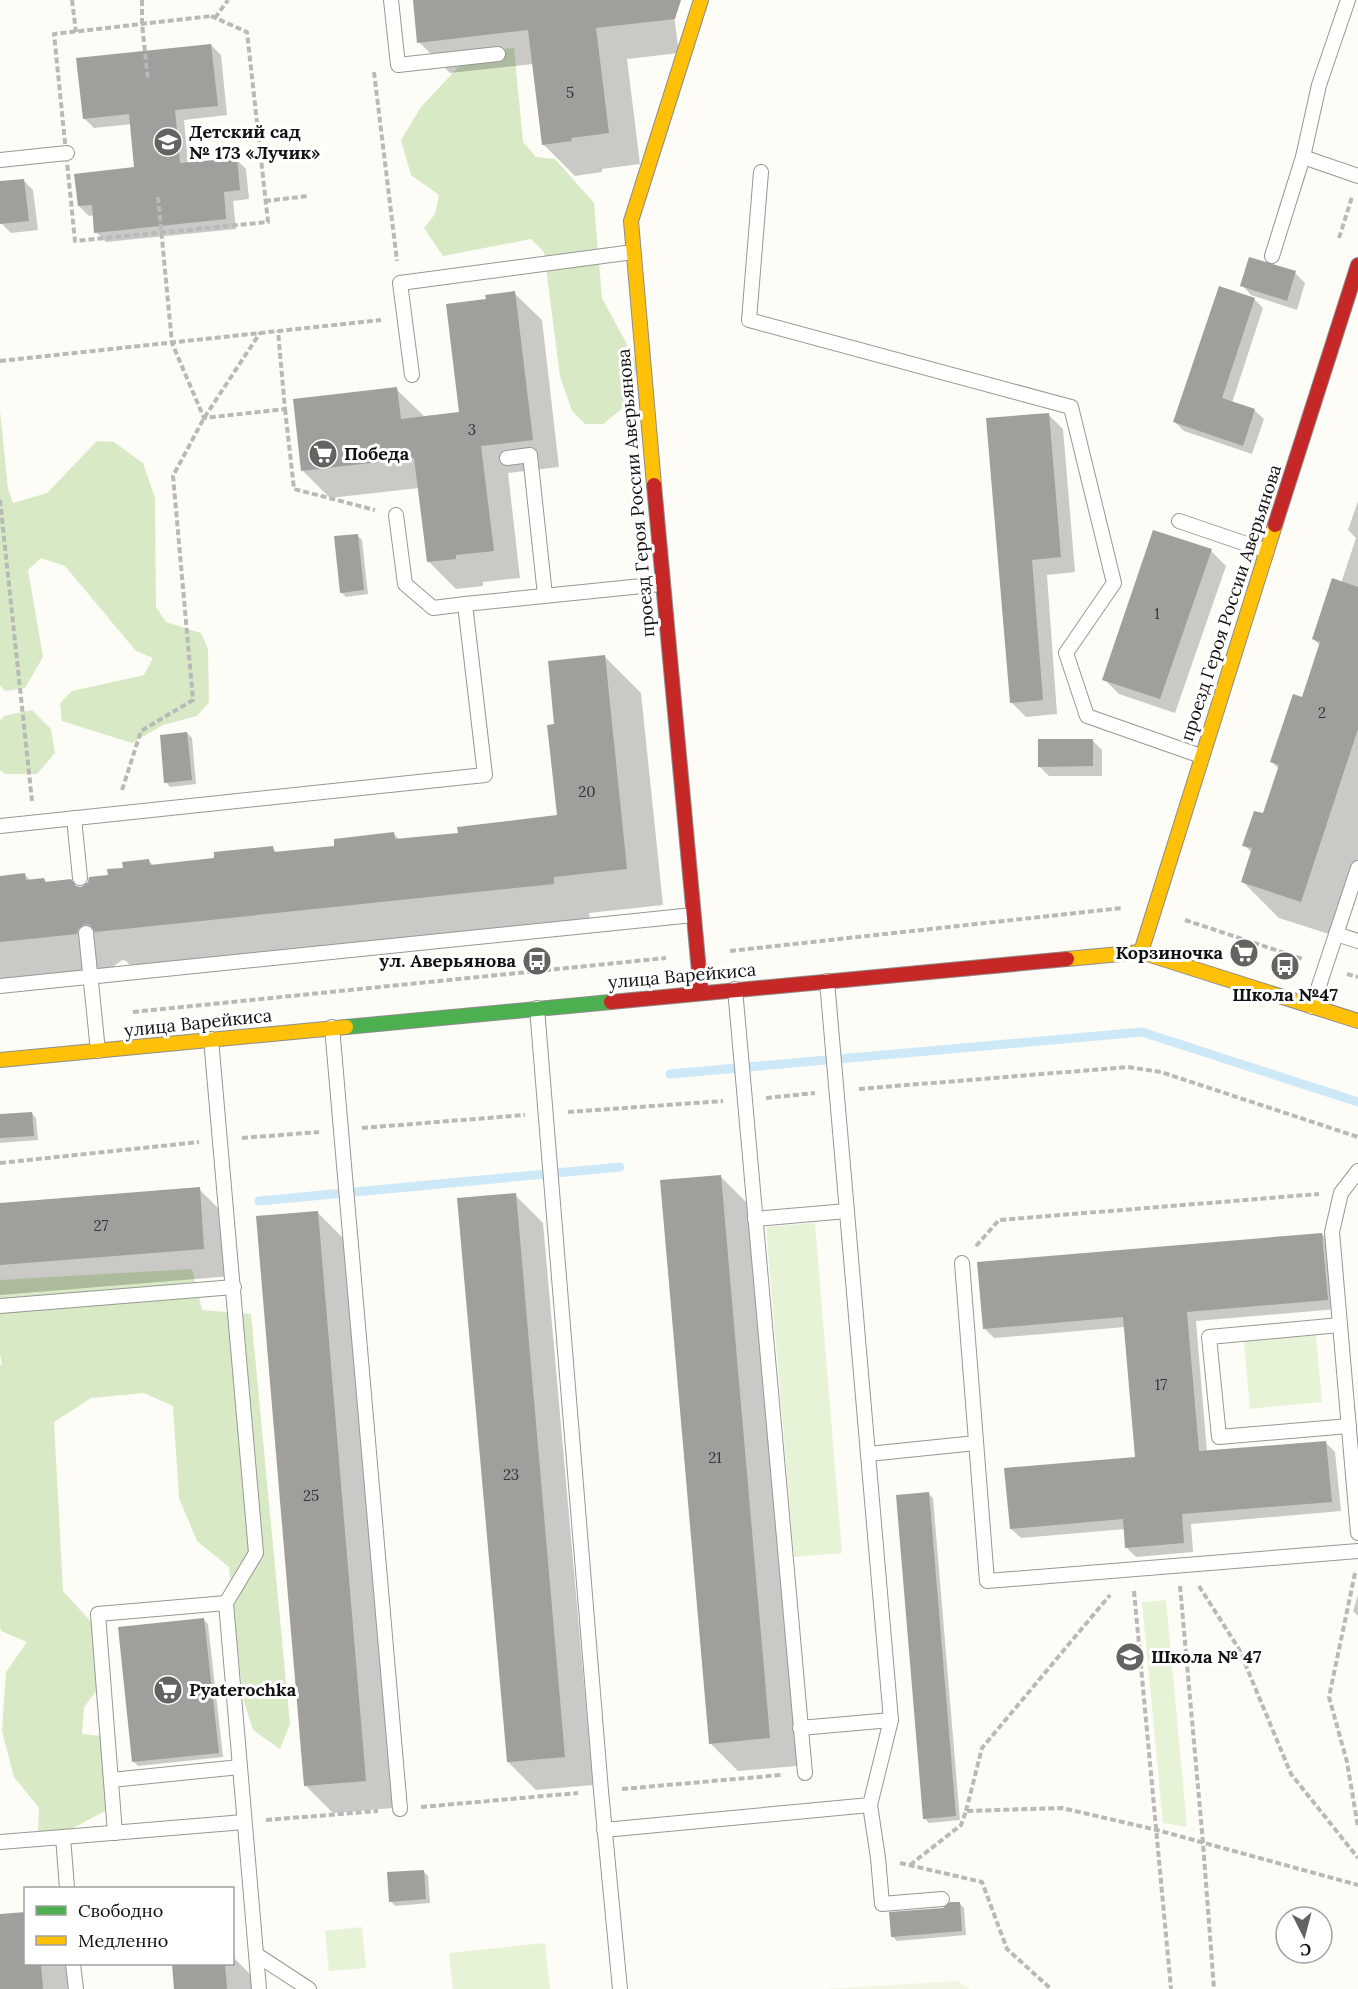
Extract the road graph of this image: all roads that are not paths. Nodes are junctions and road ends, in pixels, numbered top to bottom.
1 (391, 0) edge
2 (701, 0) edge
3 (1348, 0) edge
4 (498, 54) dead end
5 (67, 153) road end
6 (1303, 158) junction
7 (0, 160) edge
8 (761, 172) dead end
9 (1358, 176) edge
10 (633, 252) junction
11 (1272, 256) dead end
12 (1358, 265) edge
13 (412, 375) dead end
14 (507, 458) dead end
15 (396, 515) road end
16 (1179, 521) dead end
17 (1267, 551) junction
18 (662, 584) junction
19 (545, 595) junction
20 (465, 604) junction
21 (1201, 756) junction
22 (74, 818) junction
23 (0, 826) edge
24 (1358, 868) edge
25 (80, 878) dead end
26 (693, 915) junction
27 (86, 933) dead end
28 (1336, 934) junction
29 (1358, 941) edge
30 (1141, 952) junction
31 (90, 977) junction
32 (827, 981) junction
33 (0, 986) edge
34 (735, 990) junction
35 (701, 993) junction
36 (1312, 1006) junction
37 (537, 1008) junction
38 (1358, 1022) edge
39 (332, 1028) junction
40 (211, 1039) junction
41 (98, 1051) junction
42 (0, 1060) edge
43 (1358, 1171) edge
44 (847, 1211) junction
45 (755, 1219) junction
46 (962, 1263) road end
47 (234, 1287) junction
48 (0, 1306) edge
49 (1340, 1325) junction
50 (1349, 1426) junction
51 (976, 1443) junction
52 (868, 1454) junction
53 (1358, 1533) edge
54 (1358, 1551) edge
55 (226, 1602) junction
56 (891, 1720) junction
57 (800, 1728) junction
58 (240, 1767) junction
59 (805, 1773) road end
60 (111, 1780) junction
61 (870, 1805) junction
62 (400, 1809) road end
63 (244, 1822) junction
64 (604, 1830) junction
65 (116, 1833) junction
66 (63, 1837) junction
67 (0, 1842) edge
68 (67, 1887) edge
69 (942, 1899) dead end
70 (257, 1955) junction
71 (73, 1965) edge
72 (76, 1989) edge
73 (260, 1989) edge
74 (309, 1989) edge
75 (620, 1989) edge

1 - 4 lane
2 - 10 street, проезд Героя России Аверьянова
3 - 6 lane
5 - 7 lane
6 - 9 lane
6 - 11 lane
8 - 21 lane
10 - 13 lane
10 - 18 street, проезд Героя России Аверьянова
12 - 17 street, проезд Героя России Аверьянова
14 - 19 lane
15 - 20 lane
16 - 17 lane
17 - 21 street, проезд Героя России Аверьянова
18 - 19 lane
18 - 26 street, проезд Героя России Аверьянова
19 - 20 lane
20 - 22 lane
21 - 30 street, проезд Героя России Аверьянова
22 - 23 lane
22 - 25 lane
24 - 28 lane
26 - 31 lane
26 - 35 street, проезд Героя России Аверьянова
27 - 31 lane
28 - 29 lane
28 - 36 lane
30 - 32 street, улица Варейкиса
30 - 36 street, улица Варейкиса
31 - 33 lane
31 - 41 lane
32 - 34 street, улица Варейкиса
32 - 44 lane
34 - 35 street, улица Варейкиса
34 - 45 lane
35 - 37 street, улица Варейкиса
36 - 38 street, улица Варейкиса
37 - 39 street, улица Варейкиса
37 - 64 lane
39 - 40 street, улица Варейкиса
39 - 62 lane
40 - 41 street, улица Варейкиса
40 - 47 lane
41 - 42 street, улица Варейкиса
43 - 49 lane
44 - 45 lane
44 - 52 lane
45 - 57 lane
46 - 51 lane
47 - 48 lane
47 - 55 lane
49 - 50 lane
49 - 50 lane
50 - 53 lane
51 - 52 lane
51 - 54 lane
52 - 56 lane
55 - 58 lane
55 - 60 lane
56 - 57 lane
56 - 61 lane
57 - 59 lane
58 - 60 lane
58 - 63 lane
60 - 65 lane
61 - 64 lane
61 - 69 lane
63 - 65 lane
63 - 70 lane
64 - 75 lane
65 - 66 lane
66 - 67 lane
66 - 68 lane
70 - 73 lane
70 - 74 lane
71 - 72 lane

